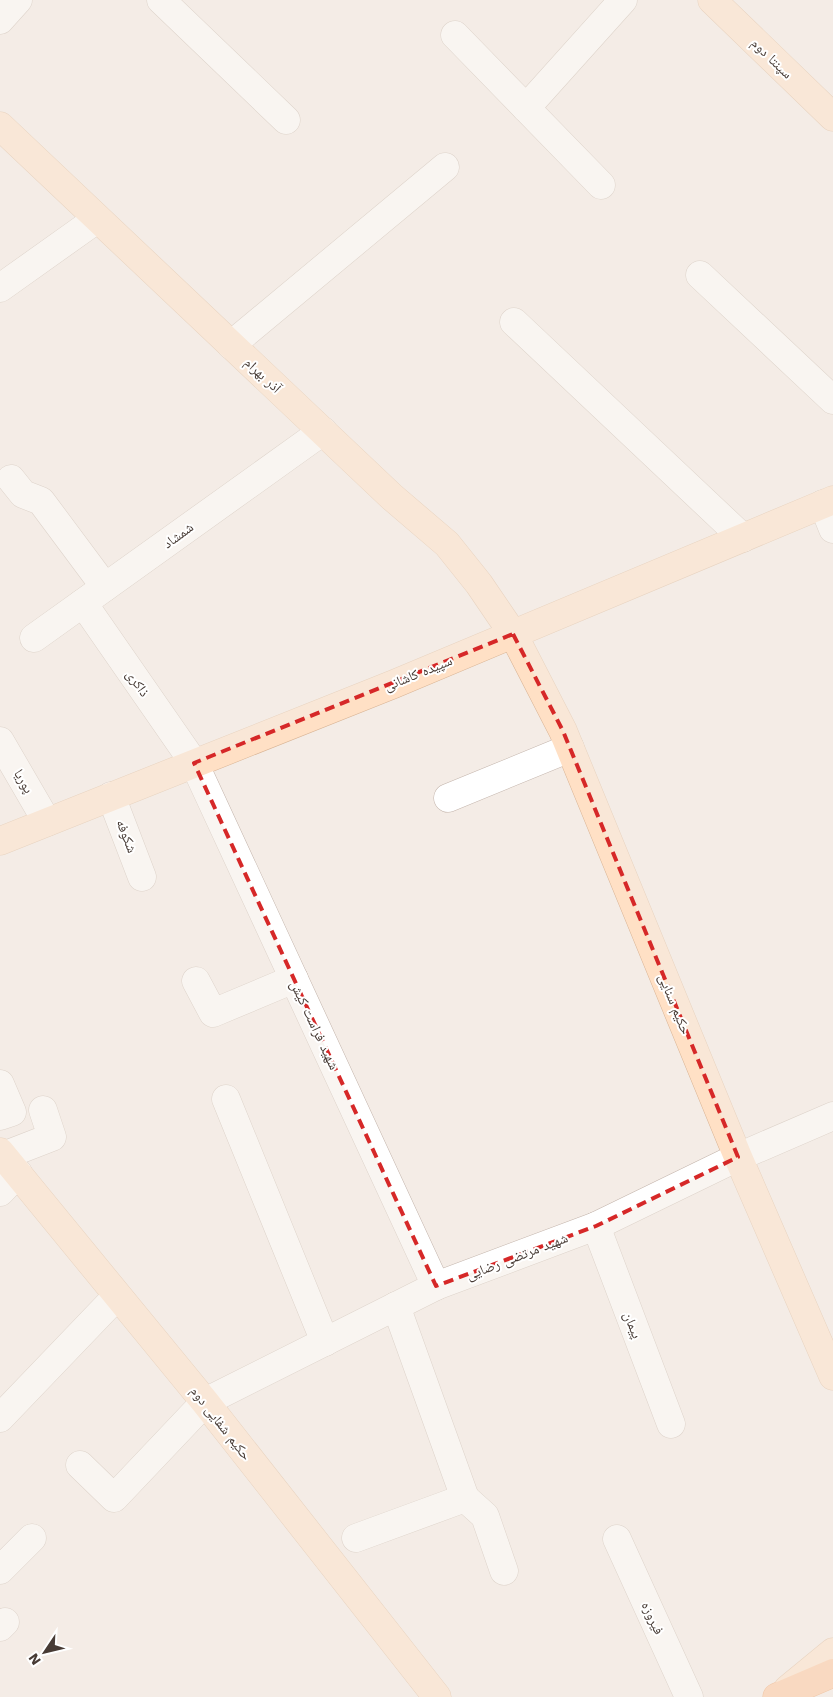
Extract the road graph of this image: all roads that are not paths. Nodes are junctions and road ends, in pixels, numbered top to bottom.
1 (18, 0) edge
2 (161, 0) edge
3 (623, 0) edge
4 (712, 0) edge
5 (0, 20) edge
6 (455, 35) dead end
7 (526, 108) junction
8 (833, 117) edge
9 (286, 120) dead end
10 (0, 126) edge
11 (445, 166) dead end
12 (601, 185) dead end
13 (97, 219) junction
14 (700, 275) dead end
15 (0, 288) edge
16 (514, 322) dead end
17 (232, 345) junction
18 (833, 400) edge
19 (323, 431) junction
20 (11, 479) dead end
21 (830, 511) edge
22 (743, 538) junction
23 (106, 587) junction
24 (83, 604) junction
25 (513, 634) junction
26 (34, 638) dead end
27 (0, 741) edge
28 (570, 748) junction
29 (194, 763) junction
30 (111, 796) junction
31 (448, 798) dead end
32 (47, 822) junction
33 (0, 841) edge
34 (142, 877) dead end
35 (294, 979) junction
36 (196, 981) dead end
37 (0, 1084) edge
38 (226, 1099) dead end
39 (43, 1110) dead end
40 (0, 1116) edge
41 (833, 1116) edge
42 (738, 1157) junction
43 (5, 1168) edge
44 (596, 1226) junction
45 (118, 1296) junction
46 (415, 1297) junction
47 (325, 1342) junction
48 (833, 1376) edge
49 (205, 1402) junction
50 (0, 1418) edge
51 (671, 1424) dead end
52 (80, 1465) dead end
53 (466, 1498) junction
54 (32, 1538) dead end
55 (356, 1538) dead end
56 (617, 1539) dead end
57 (0, 1570) edge
58 (504, 1571) dead end
59 (833, 1652) edge
60 (833, 1673) edge
61 (779, 1696) edge
62 (437, 1697) edge
63 (689, 1697) edge

1 - 5 street
2 - 9 street
3 - 7 street
4 - 8 street, سپنتا دوم
6 - 7 street
7 - 12 street
10 - 13 street, آذر بهرام
11 - 17 street
13 - 15 street
13 - 17 street, آذر بهرام
14 - 18 street
16 - 22 street
17 - 19 street, آذر بهرام
19 - 23 street, شمشاد
19 - 25 street, آذر بهرام
20 - 23 street
21 - 22 street, سپیده کاشانی
22 - 25 street, سپیده کاشانی
23 - 24 street, شمشاد
24 - 26 street, شمشاد
24 - 29 street, ذاکری
25 - 28 street, حکیم سنایی
25 - 29 street, سپیده کاشانی
27 - 32 street, پوریا
28 - 31 street
28 - 42 street, حکیم سنایی
29 - 30 street, سپیده کاشانی
29 - 35 street, شهید فراست کیش
30 - 32 street, سپیده کاشانی
30 - 34 street, شکوفه
32 - 33 street, سپیده کاشانی
35 - 36 street
35 - 46 street, شهید فراست کیش
37 - 40 street
38 - 47 street
39 - 43 street
41 - 42 street, شهید مرتضی رضایی
42 - 44 street, شهید مرتضی رضایی
42 - 48 street, حکیم سنایی
43 - 45 street, حکیم شفایی دوم
44 - 46 street, شهید مرتضی رضایی
44 - 51 street, پیمان
45 - 49 street, حکیم شفایی دوم
45 - 50 street
46 - 47 street, شهید مرتضی رضایی
46 - 53 street, شهید فراست کیش
47 - 49 street, شهید مرتضی رضایی
49 - 52 street, شهید مرتضی رضایی
49 - 62 street, حکیم شفایی دوم
53 - 55 street
53 - 58 street
54 - 57 street
56 - 63 street, فیروزه
59 - 61 street
60 - 61 main road

